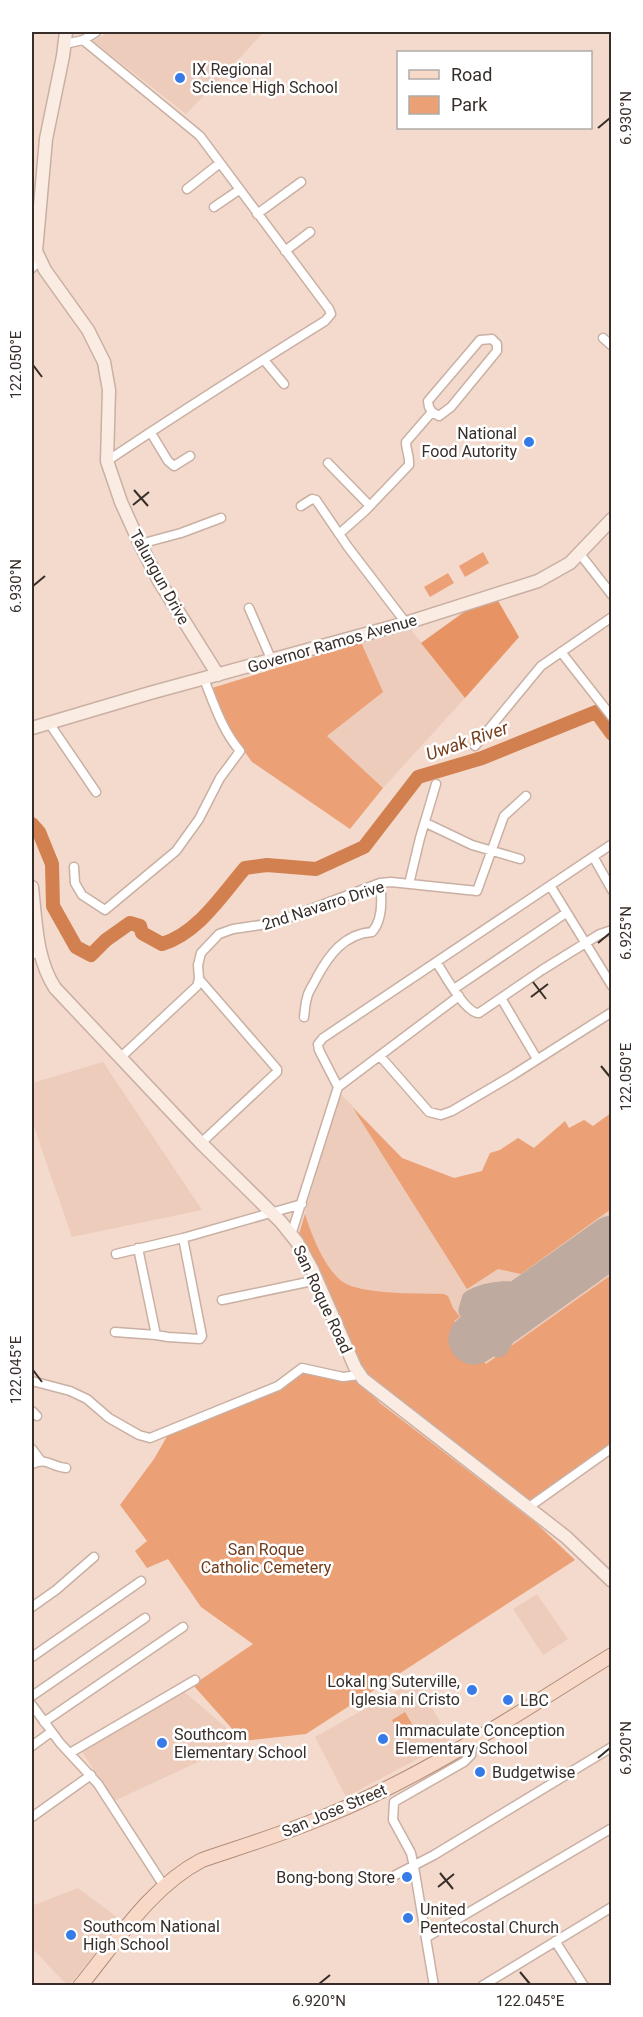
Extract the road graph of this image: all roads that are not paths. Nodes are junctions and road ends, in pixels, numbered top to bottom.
1 (96, 32) edge
2 (65, 38) edge
3 (83, 40) junction
4 (220, 162) junction
5 (301, 182) dead end
6 (187, 189) dead end
7 (239, 190) junction
8 (214, 207) dead end
9 (257, 214) junction
10 (310, 232) dead end
11 (285, 251) junction
12 (35, 264) edge
13 (603, 338) dead end
14 (612, 346) edge
15 (264, 360) junction
16 (284, 384) dead end
17 (432, 412) junction
18 (151, 433) junction
19 (190, 456) dead end
20 (107, 461) junction
21 (328, 464) dead end
22 (301, 506) dead end
23 (370, 506) junction
24 (221, 518) dead end
25 (612, 519) edge
26 (339, 534) junction
27 (140, 544) junction
28 (580, 554) junction
29 (612, 595) edge
30 (249, 608) dead end
31 (612, 617) edge
32 (406, 623) junction
33 (561, 652) junction
34 (272, 661) junction
35 (218, 675) junction
36 (204, 679) junction
37 (612, 717) edge
38 (49, 723) junction
39 (32, 728) edge
40 (475, 746) dead end
41 (436, 784) dead end
42 (96, 792) dead end
43 (526, 796) dead end
44 (426, 823) junction
45 (612, 844) edge
46 (491, 850) junction
47 (594, 858) junction
48 (520, 859) dead end
49 (74, 867) dead end
50 (380, 883) junction
51 (409, 884) junction
52 (32, 887) edge
53 (551, 887) junction
54 (612, 891) edge
55 (566, 913) junction
56 (612, 930) edge
57 (584, 944) junction
58 (36, 953) edge
59 (436, 963) junction
60 (199, 979) junction
61 (612, 986) edge
62 (456, 993) junction
63 (501, 998) junction
64 (612, 1012) edge
65 (304, 1017) dead end
66 (380, 1056) junction
67 (120, 1058) junction
68 (537, 1059) junction
69 (338, 1087) junction
70 (201, 1143) junction
71 (302, 1204) junction
72 (273, 1214) junction
73 (291, 1235) junction
74 (183, 1238) junction
75 (138, 1248) junction
76 (116, 1254) dead end
77 (317, 1280) junction
78 (222, 1299) dead end
79 (115, 1332) dead end
80 (156, 1335) junction
81 (359, 1375) junction
82 (32, 1381) edge
83 (612, 1448) edge
84 (32, 1449) edge
85 (41, 1461) junction
86 (32, 1464) edge
87 (66, 1468) dead end
88 (529, 1507) junction
89 (94, 1557) dead end
90 (141, 1581) dead end
91 (612, 1581) edge
92 (32, 1606) edge
93 (145, 1618) dead end
94 (183, 1627) dead end
95 (612, 1655) edge
96 (32, 1657) edge
97 (195, 1680) dead end
98 (32, 1696) edge
99 (32, 1705) edge
100 (44, 1722) junction
101 (51, 1732) junction
102 (473, 1740) junction
103 (32, 1746) edge
104 (612, 1747) edge
105 (70, 1753) junction
106 (91, 1775) junction
107 (32, 1817) edge
108 (612, 1828) edge
109 (414, 1867) junction
110 (386, 1881) dead end
111 (164, 1886) junction
112 (612, 1907) edge
113 (427, 1937) junction
114 (555, 1941) junction
115 (80, 1986) edge
116 (434, 1986) edge
117 (482, 1986) edge
118 (584, 1986) edge

1 - 3 street
2 - 3 street
2 - 12 main road, Talungun Drive
3 - 4 street
4 - 6 street
4 - 7 street
5 - 9 street
7 - 8 street
7 - 9 street
9 - 11 street
10 - 11 street
11 - 15 street
12 - 20 main road, Talungun Drive
13 - 14 street
15 - 16 street
15 - 18 street
17 - 17 street
17 - 23 street
18 - 19 street
18 - 20 street
20 - 27 main road, Talungun Drive
21 - 23 street
22 - 26 street
23 - 26 street
24 - 27 street
25 - 28 main road, Governor Ramos Avenue
26 - 32 street
27 - 35 main road, Talungun Drive
28 - 29 street
28 - 32 main road, Governor Ramos Avenue
30 - 34 street
31 - 33 street
32 - 34 main road, Governor Ramos Avenue
33 - 37 street
33 - 40 street
34 - 35 main road, Governor Ramos Avenue
35 - 36 main road, Governor Ramos Avenue
36 - 38 main road, Governor Ramos Avenue
36 - 49 street
38 - 39 main road, Governor Ramos Avenue
38 - 42 street
41 - 44 street
43 - 46 street
44 - 46 street
44 - 51 street
45 - 47 street
46 - 48 street
46 - 51 street, 2nd Navarro Drive
47 - 53 street
47 - 54 street
50 - 51 street, 2nd Navarro Drive
50 - 60 street, 2nd Navarro Drive
50 - 65 street
52 - 58 main road, San Roque Road
53 - 55 street
53 - 59 street
55 - 57 street
55 - 62 street
56 - 57 street
57 - 61 street
57 - 63 street
58 - 67 main road, San Roque Road
59 - 62 street
59 - 69 street
60 - 67 street, 2nd Navarro Drive
60 - 70 street
62 - 63 street
62 - 66 street
63 - 68 street
64 - 68 street
66 - 68 street
66 - 69 street
67 - 70 main road, San Roque Road
69 - 71 street
70 - 72 main road, San Roque Road
71 - 72 street
71 - 73 street
72 - 73 main road, San Roque Road
72 - 74 street
73 - 77 main road, San Roque Road
74 - 75 street
74 - 80 street
75 - 76 street
75 - 80 street
77 - 78 street
77 - 81 main road, San Roque Road
79 - 80 street
81 - 82 street
81 - 88 main road, San Roque Road
83 - 88 street
84 - 85 street
85 - 86 street
85 - 87 street
88 - 91 main road, San Roque Road
89 - 92 street
90 - 96 street
93 - 98 street
94 - 100 street
95 - 102 main road, San Jose Street
97 - 105 street
99 - 100 street
100 - 101 street
101 - 103 street
101 - 105 street
102 - 109 street
102 - 111 main road, San Jose Street
104 - 109 street
105 - 106 street
106 - 107 street
106 - 111 street
108 - 113 street
109 - 110 street
109 - 113 street
111 - 115 main road, San Jose Street
112 - 114 street
113 - 116 street
114 - 117 street
114 - 118 street

